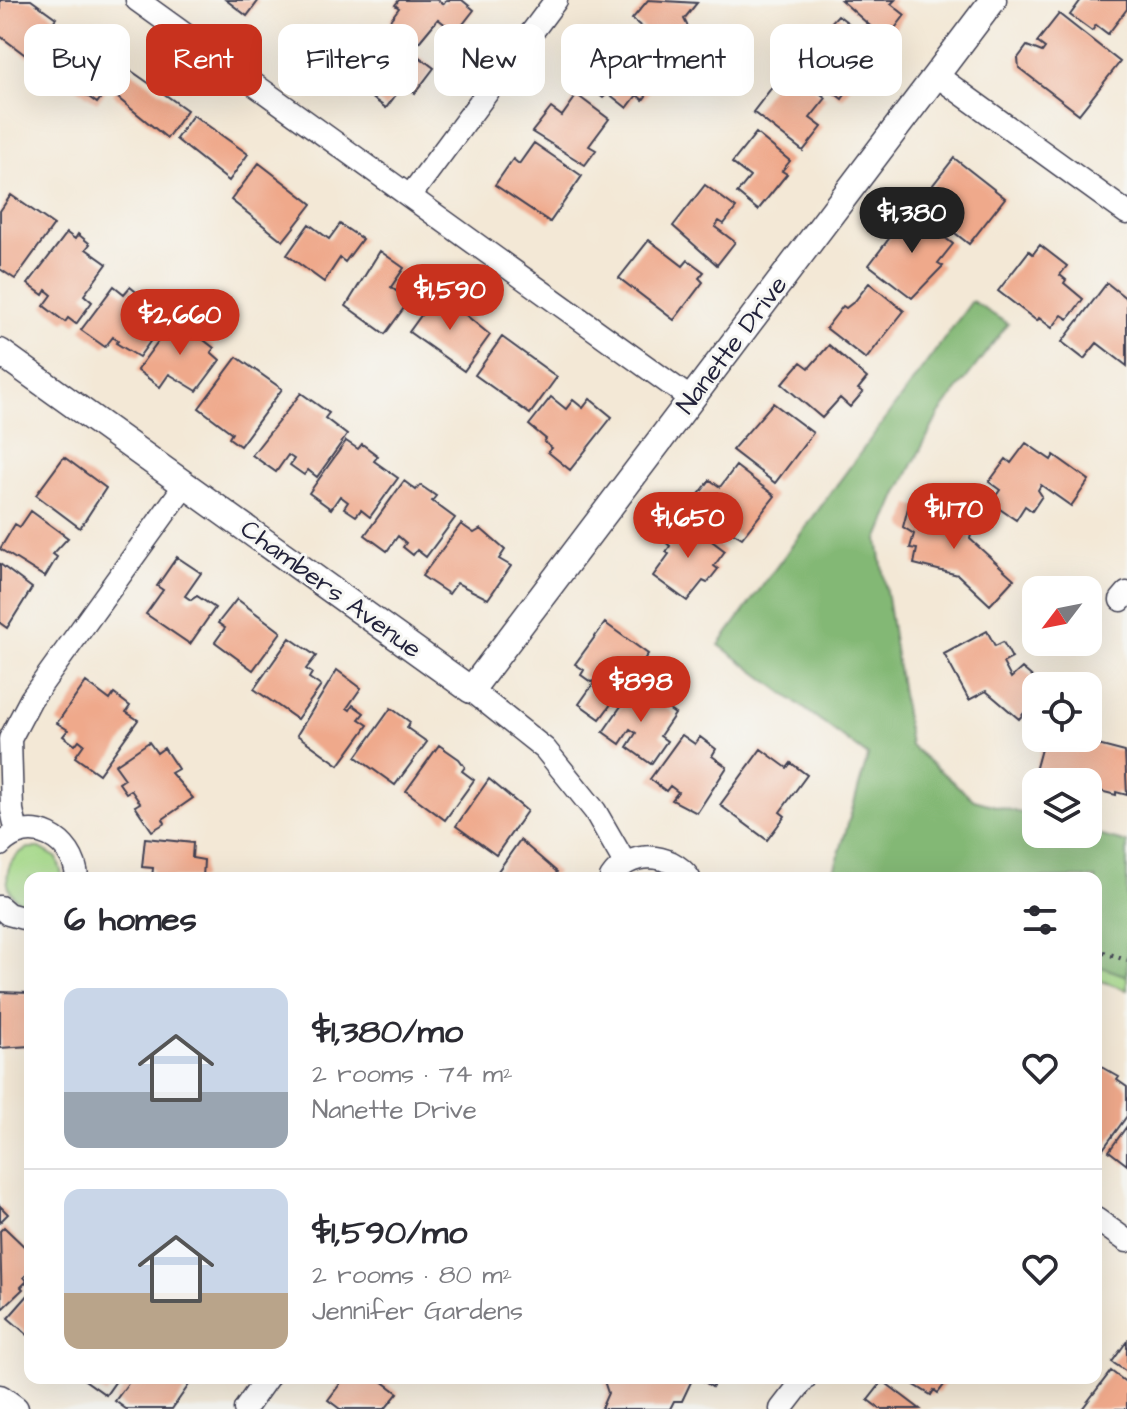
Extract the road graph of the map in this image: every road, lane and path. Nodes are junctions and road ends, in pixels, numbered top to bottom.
1 (137, 0) edge
2 (556, 0) edge
3 (993, 0) edge
4 (936, 75) junction
5 (410, 196) junction
6 (1127, 213) edge
7 (0, 352) edge
8 (691, 399) junction
9 (185, 485) junction
10 (471, 690) junction
11 (9, 839) edge
12 (618, 871) edge
13 (76, 872) edge
14 (682, 872) edge
15 (0, 907) edge
16 (24, 918) edge
17 (1102, 952) edge
18 (1127, 960) edge
19 (1102, 1223) edge
20 (1127, 1241) edge
21 (263, 1384) edge
22 (800, 1384) edge
23 (0, 1398) edge
24 (15, 1409) edge
25 (245, 1409) edge
26 (781, 1409) edge

1 - 5 street
2 - 5 street
3 - 4 street, Nanette Drive
4 - 6 street
4 - 8 street, Nanette Drive
5 - 8 street
7 - 9 street, Chambers Avenue
8 - 10 street, Nanette Drive
9 - 10 street, Chambers Avenue
9 - 11 street
10 - 12 street, Chambers Avenue
11 - 13 street
12 - 14 street, Chambers Avenue
15 - 16 street
17 - 18 path
19 - 20 street
21 - 25 street
22 - 26 street
23 - 24 street

